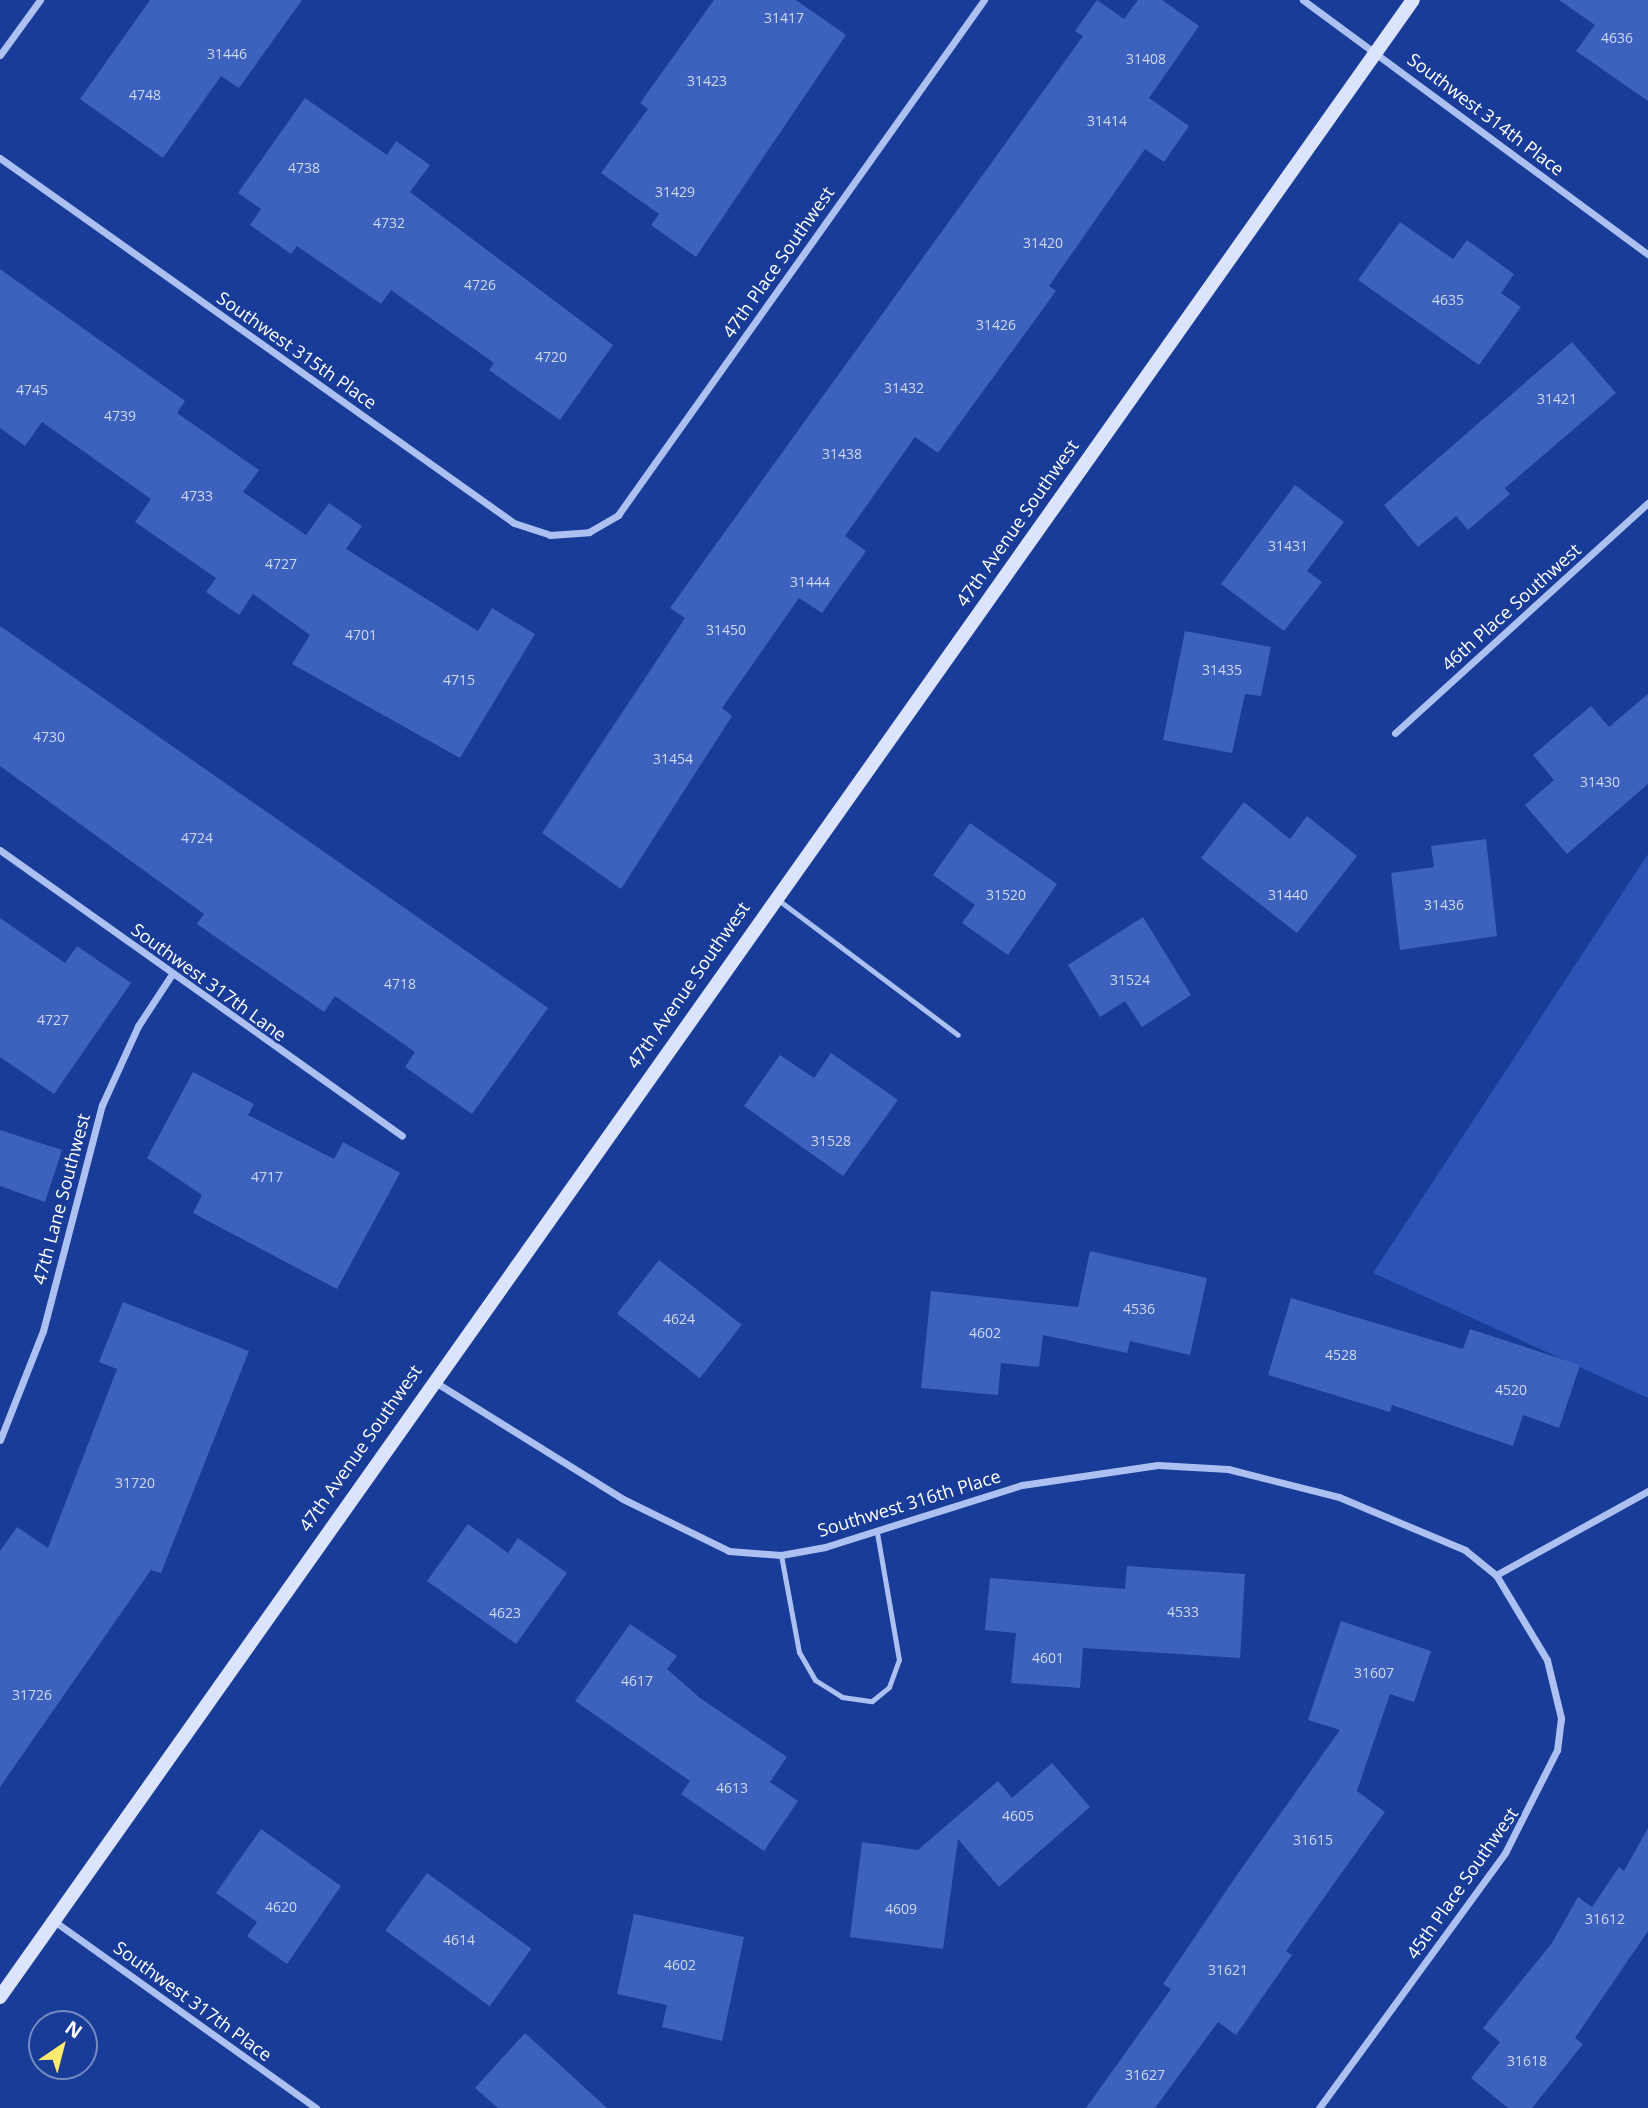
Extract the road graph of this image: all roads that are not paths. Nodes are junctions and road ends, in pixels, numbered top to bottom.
1 (40, 0) edge
2 (984, 0) edge
3 (1303, 0) edge
4 (1413, 0) edge
5 (1377, 52) junction
6 (0, 55) edge
7 (0, 158) edge
8 (1648, 254) edge
9 (1648, 503) edge
10 (589, 532) joint
11 (1395, 733) dead end
12 (0, 850) edge
13 (775, 897) junction
14 (172, 974) junction
15 (958, 1035) dead end
16 (402, 1136) dead end
17 (431, 1380) junction
18 (0, 1440) edge
19 (1648, 1491) edge
20 (1431, 1532) joint
21 (877, 1533) junction
22 (781, 1555) junction
23 (1496, 1575) junction
24 (52, 1920) junction
25 (0, 1997) edge
26 (316, 2108) edge
27 (1319, 2108) edge

1 - 6 street
2 - 10 street, 47th Place Southwest
3 - 5 street, Southwest 314th Place
4 - 5 main road, 47th Avenue Southwest
5 - 8 street, Southwest 314th Place
5 - 13 main road, 47th Avenue Southwest
7 - 10 street, Southwest 315th Place
9 - 11 street, 46th Place Southwest
12 - 14 street, Southwest 317th Lane
13 - 15 lane
13 - 17 main road, 47th Avenue Southwest
14 - 16 street, Southwest 317th Lane
14 - 18 street, 47th Lane Southwest
17 - 22 street, Southwest 316th Place
17 - 24 main road, 47th Avenue Southwest
19 - 23 street
20 - 21 street, Southwest 316th Place
20 - 23 street, 45th Place Southwest
21 - 22 street, Southwest 316th Place
21 - 22 lane
23 - 27 street, 45th Place Southwest
24 - 25 main road, 47th Avenue Southwest
24 - 26 street, Southwest 317th Place

